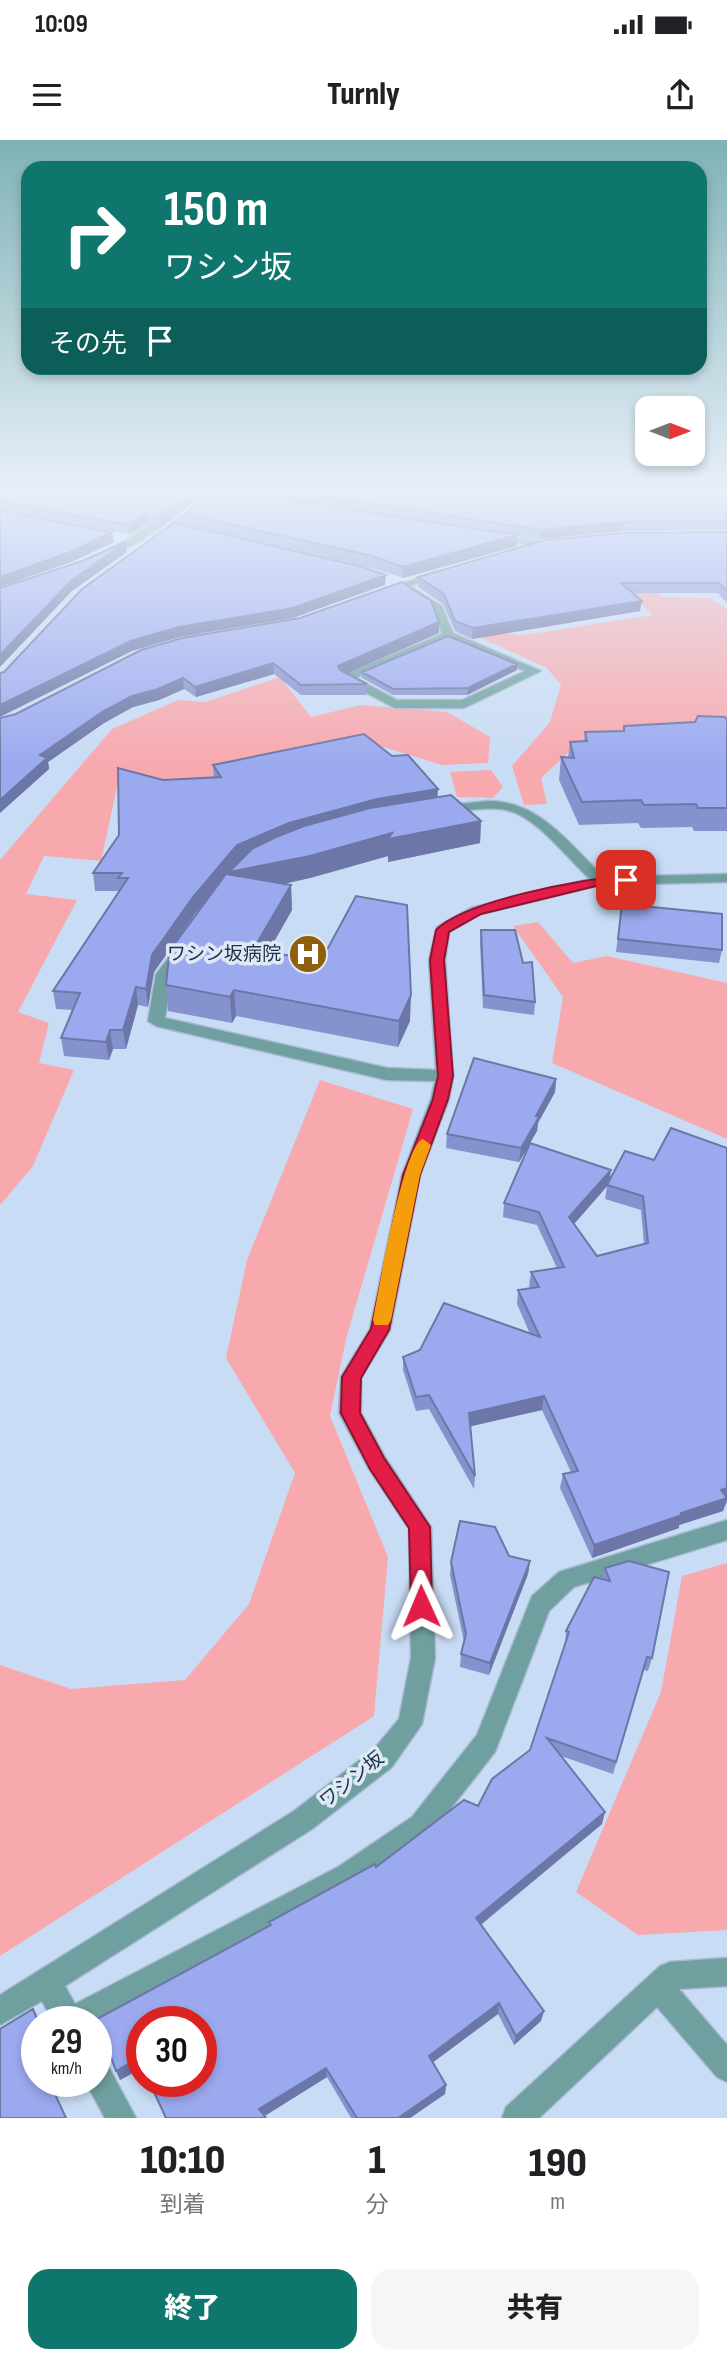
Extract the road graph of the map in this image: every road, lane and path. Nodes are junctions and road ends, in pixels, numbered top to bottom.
1 (390, 580) edge
2 (418, 580) edge
3 (403, 585) junction
4 (378, 594) edge
5 (448, 635) junction
6 (432, 813) edge
7 (727, 878) edge
8 (600, 881) junction
9 (195, 932) edge
10 (445, 1076) junction
11 (727, 1530) edge
12 (727, 1972) edge
13 (47, 1982) junction
14 (658, 1987) junction
15 (61, 2006) edge
16 (99, 2006) edge
17 (0, 2011) edge
18 (727, 2067) edge
19 (110, 2097) edge
20 (121, 2118) edge
21 (517, 2118) edge

1 - 3 street
2 - 3 street
3 - 4 street
3 - 5 street
5 - 5 street
6 - 8 street
7 - 8 street, ワシン坂
8 - 10 street, ワシン坂
9 - 10 street
10 - 13 street, ワシン坂
11 - 16 street
12 - 14 street
13 - 15 street
13 - 17 street, ワシン坂
14 - 18 street
14 - 21 street
19 - 20 street

